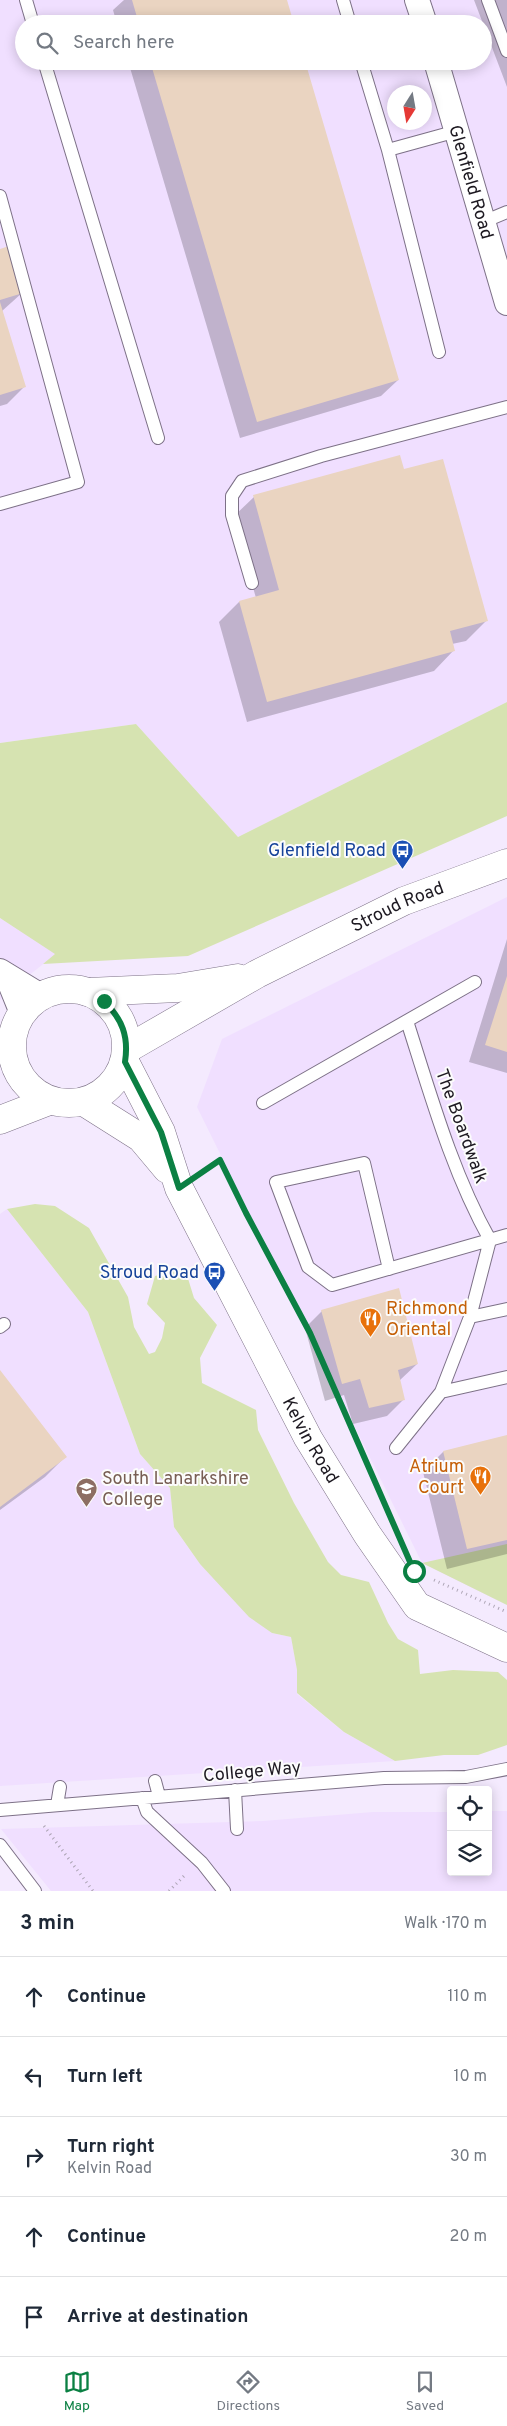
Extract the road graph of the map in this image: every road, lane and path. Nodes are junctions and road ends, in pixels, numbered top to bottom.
1 (26, 0) edge
2 (343, 0) edge
3 (417, 0) edge
4 (488, 0) edge
5 (30, 15) edge
6 (347, 15) edge
7 (421, 15) edge
8 (507, 51) edge
9 (47, 70) edge
10 (364, 70) edge
11 (439, 70) edge
12 (457, 131) junction
13 (388, 150) junction
14 (0, 196) edge
15 (507, 212) edge
16 (483, 222) junction
17 (507, 303) edge
18 (439, 352) dead end
19 (507, 407) edge
20 (158, 438) dead end
21 (0, 504) edge
22 (252, 583) dead end
23 (507, 852) edge
24 (507, 863) edge
25 (459, 880) junction
26 (3, 973) edge
27 (257, 974) junction
28 (475, 982) dead end
29 (88, 992) junction
30 (32, 1005) junction
31 (408, 1021) junction
32 (4, 1051) edge
33 (126, 1055) junction
34 (49, 1101) junction
35 (84, 1102) junction
36 (263, 1103) dead end
37 (0, 1120) edge
38 (177, 1183) junction
39 (507, 1235) edge
40 (490, 1240) junction
41 (389, 1269) junction
42 (507, 1309) edge
43 (470, 1317) junction
44 (507, 1376) edge
45 (441, 1392) junction
46 (396, 1448) dead end
47 (392, 1518) dead end
48 (431, 1578) dead end
49 (507, 1612) edge
50 (507, 1648) edge
51 (507, 1769) edge
52 (155, 1781) dead end
53 (60, 1786) dead end
54 (235, 1790) junction
55 (159, 1796) junction
56 (142, 1798) junction
57 (57, 1805) junction
58 (38, 1806) junction
59 (0, 1810) edge
60 (237, 1828) dead end
61 (0, 1845) edge
62 (35, 1891) edge
63 (93, 1891) edge
64 (224, 1891) edge

1 - 5 lane
2 - 6 lane
3 - 7 street
4 - 8 lane
9 - 20 lane
10 - 13 lane
11 - 12 street, Glenfield Road
12 - 13 lane
12 - 16 street, Glenfield Road
13 - 18 lane
14 - 21 lane
15 - 16 lane
16 - 17 street, Glenfield Road
19 - 22 lane
23 - 25 street, Stroud Road
24 - 25 street, Stroud Road
25 - 27 street, Stroud Road
26 - 30 street
27 - 29 street, Stroud Road
27 - 33 street, Stroud Road
28 - 31 lane
29 - 30 street
29 - 33 street
30 - 32 street
31 - 36 lane
31 - 40 lane, The Boardwalk
32 - 34 street
33 - 35 street
33 - 38 street, Kelvin Road
34 - 35 street
34 - 37 street
35 - 38 street, Kelvin Road
38 - 47 path
38 - 50 street, Kelvin Road
39 - 40 lane
40 - 41 lane
40 - 43 lane
41 - 41 lane
42 - 43 lane
43 - 45 lane
44 - 45 lane
45 - 46 lane
48 - 49 path
51 - 54 lane, College Way
52 - 55 lane
53 - 57 lane
54 - 55 lane, College Way
54 - 60 lane
55 - 56 lane, College Way
56 - 57 lane, College Way
56 - 64 lane
57 - 58 lane, College Way
58 - 59 lane, College Way
58 - 63 path
61 - 62 lane

